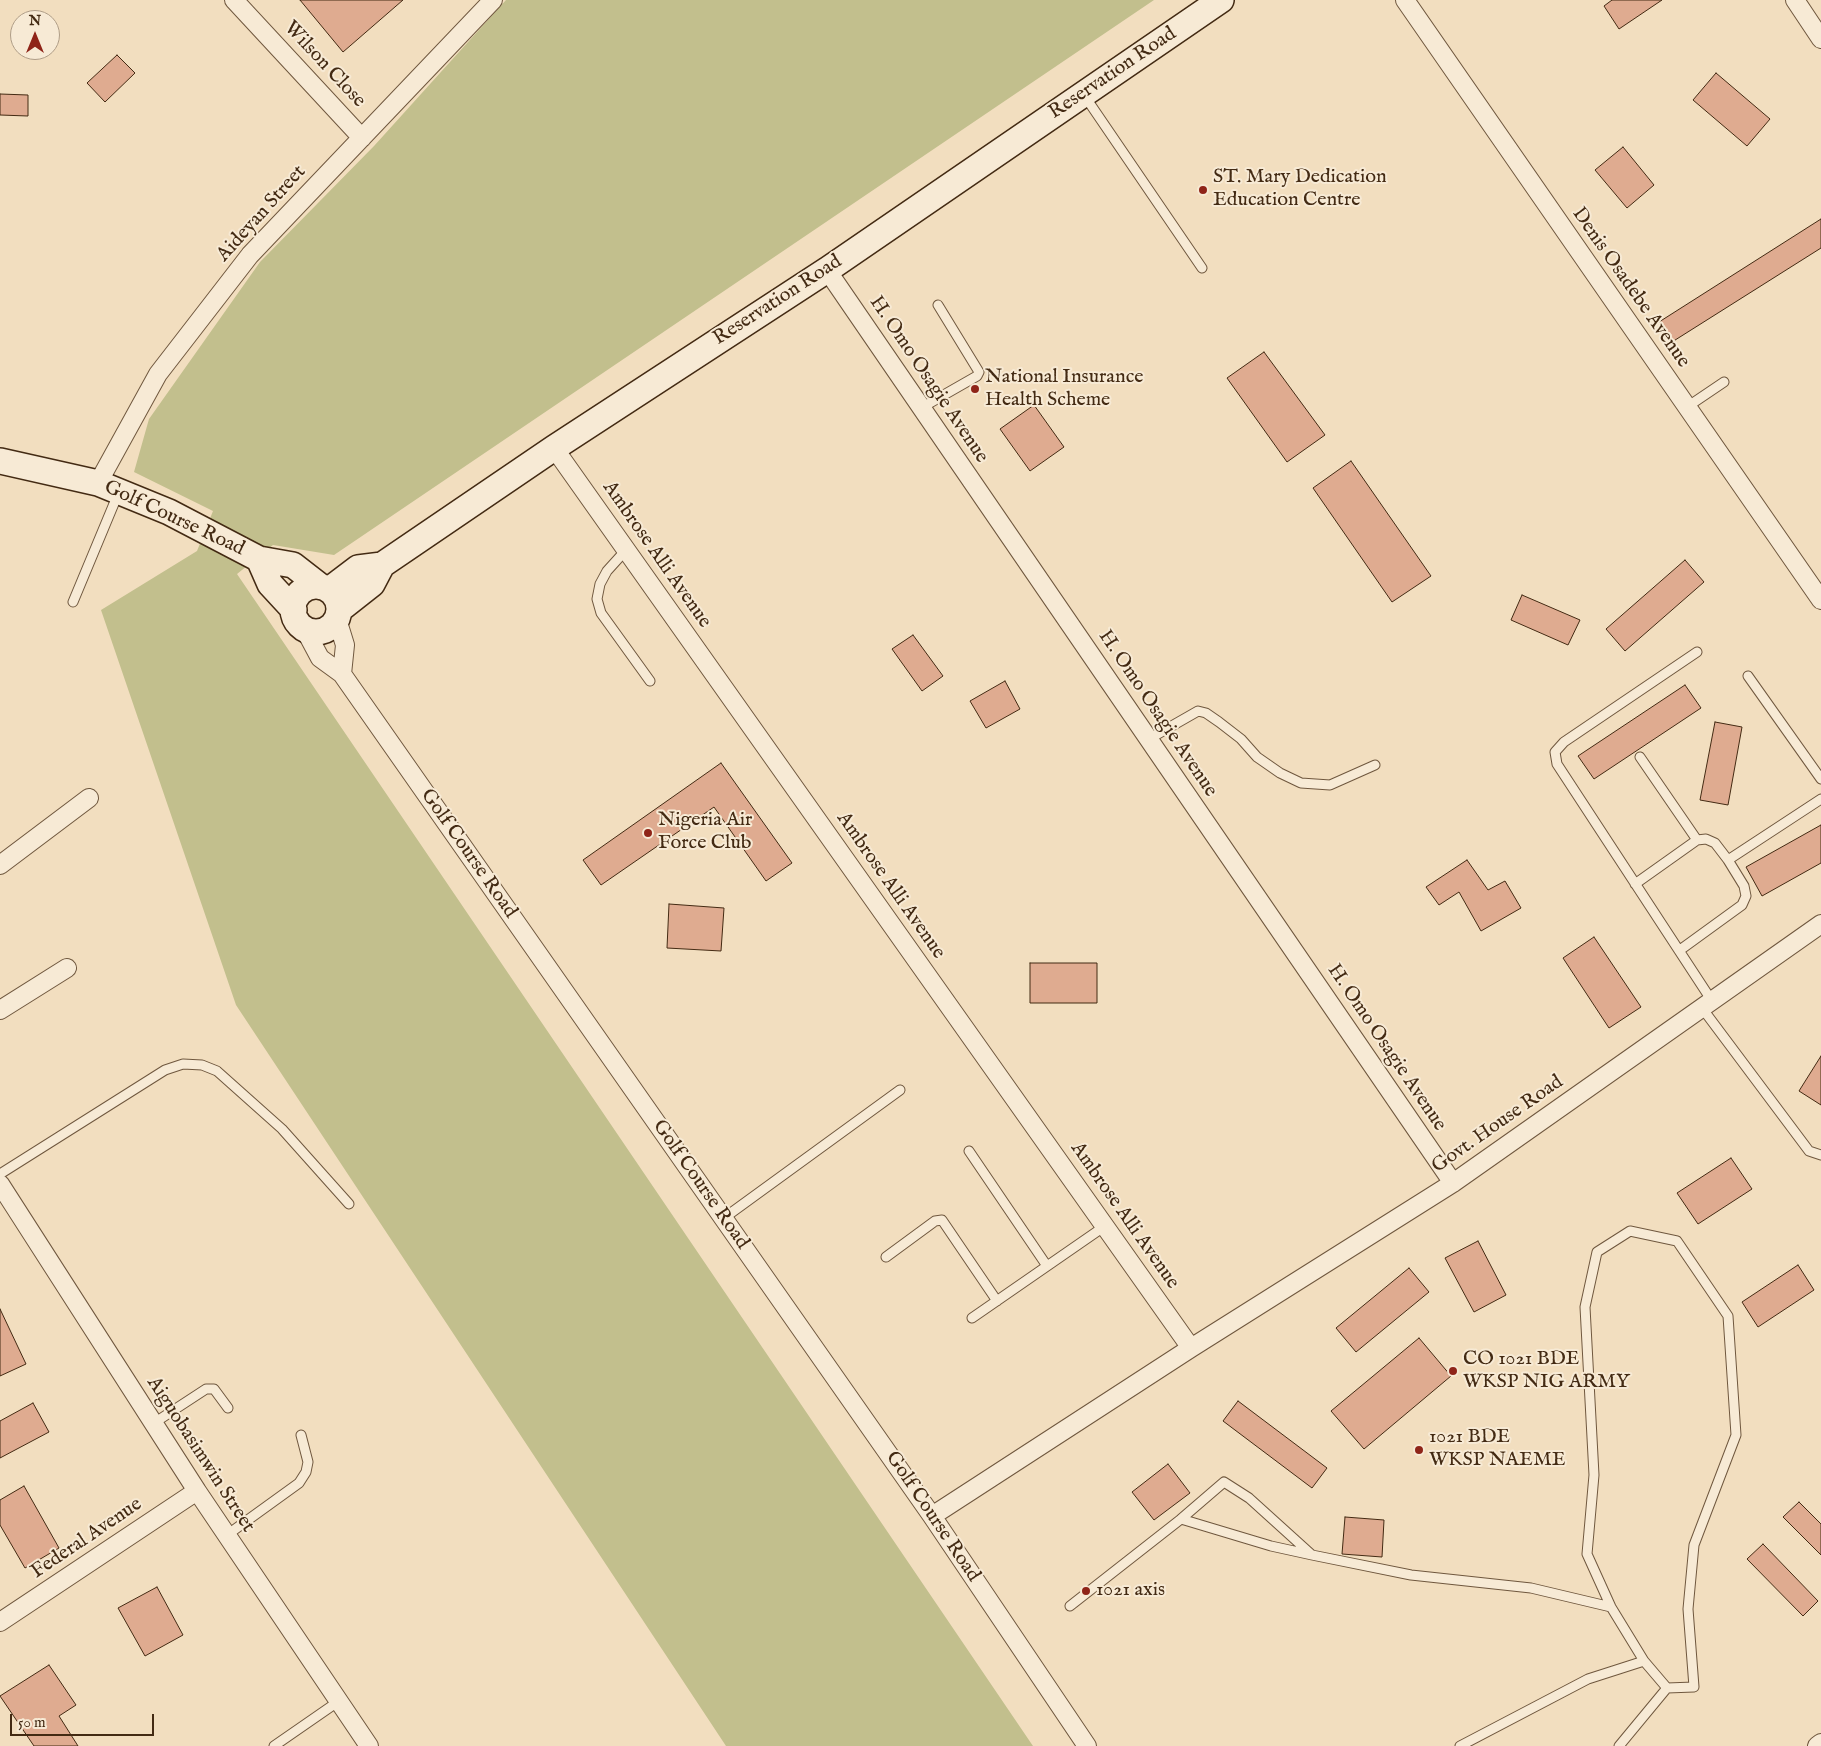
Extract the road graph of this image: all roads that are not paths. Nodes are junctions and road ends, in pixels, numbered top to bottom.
1 (234, 0) edge
2 (493, 0) edge
3 (1221, 0) edge
4 (1405, 0) edge
5 (1795, 0) edge
6 (1821, 39) edge
7 (1083, 94) junction
8 (362, 138) junction
9 (1202, 268) dead end
10 (827, 270) junction
11 (938, 304) dead end
12 (1724, 382) dead end
13 (1687, 407) junction
14 (921, 408) junction
15 (554, 448) junction
16 (0, 461) edge
17 (109, 487) junction
18 (626, 550) junction
19 (259, 559) junction
20 (1821, 600) edge
21 (331, 601) junction
22 (73, 602) dead end
23 (299, 619) junction
24 (1697, 652) dead end
25 (342, 674) junction
26 (1748, 676) dead end
27 (650, 681) dead end
28 (1149, 739) junction
29 (1640, 757) dead end
30 (1375, 765) dead end
31 (1821, 779) edge
32 (89, 798) dead end
33 (1821, 799) edge
34 (1697, 840) junction
35 (1728, 860) junction
36 (0, 865) edge
37 (1635, 884) junction
38 (1821, 924) edge
39 (1680, 950) junction
40 (67, 968) dead end
41 (1707, 1004) junction
42 (0, 1010) edge
43 (900, 1090) dead end
44 (969, 1151) dead end
45 (1821, 1155) edge
46 (0, 1174) edge
47 (1453, 1183) junction
48 (0, 1184) edge
49 (348, 1204) dead end
50 (724, 1218) junction
51 (1105, 1226) junction
52 (886, 1257) dead end
53 (1048, 1266) junction
54 (997, 1301) junction
55 (972, 1318) dead end
56 (1191, 1348) junction
57 (228, 1408) dead end
58 (154, 1424) junction
59 (301, 1435) dead end
60 (197, 1491) junction
61 (932, 1516) junction
62 (1181, 1520) junction
63 (227, 1535) junction
64 (1312, 1554) junction
65 (1070, 1606) dead end
66 (1611, 1607) junction
67 (0, 1622) edge
68 (1644, 1661) junction
69 (1667, 1688) junction
70 (339, 1701) junction
71 (1821, 1743) edge
72 (274, 1746) edge
73 (370, 1746) edge
74 (1087, 1746) edge
75 (1460, 1746) edge
76 (1619, 1746) edge
77 (1817, 1746) edge

1 - 8 street, Wilson Close
2 - 8 street, Aideyan Street
3 - 7 street, Reservation Road
4 - 13 street, Denis Osadebe Avenue
5 - 6 street
7 - 9 lane
7 - 10 street, Reservation Road
8 - 17 street, Aideyan Street
10 - 14 street, H. Omo Osagie Avenue
10 - 15 street, Reservation Road
11 - 14 lane
12 - 13 lane
13 - 20 street, Denis Osadebe Avenue
14 - 28 street, H. Omo Osagie Avenue
15 - 18 street, Ambrose Alli Avenue
15 - 21 street, Reservation Road
16 - 17 street, Golf Course Road
17 - 19 street, Golf Course Road
17 - 22 lane
18 - 27 lane
18 - 51 street, Ambrose Alli Avenue
19 - 21 street
19 - 23 street
21 - 23 street
21 - 23 street
21 - 25 street
23 - 25 street, Golf Course Road
24 - 37 lane
25 - 50 street, Golf Course Road
26 - 31 lane
28 - 30 lane
28 - 47 street, H. Omo Osagie Avenue
29 - 34 lane
32 - 36 street
33 - 35 lane
34 - 35 lane
34 - 37 lane
35 - 39 lane
37 - 39 lane
38 - 41 street, Govt. House Road
39 - 41 lane
40 - 42 street
41 - 45 lane
41 - 47 street, Govt. House Road
43 - 50 lane
44 - 53 lane
46 - 49 lane
47 - 56 street, Govt. House Road
48 - 58 street, Aiguobasimwin Street
50 - 61 street, Golf Course Road
51 - 53 lane
51 - 56 street, Ambrose Alli Avenue
52 - 54 lane
53 - 54 lane
54 - 55 lane
56 - 61 street, Govt. House Road
57 - 58 lane
58 - 60 street, Aiguobasimwin Street
59 - 63 lane
60 - 63 street, Aiguobasimwin Street
60 - 67 street, Federal Avenue
61 - 74 street, Golf Course Road
62 - 64 lane
62 - 64 lane
62 - 65 lane
63 - 70 street, Aiguobasimwin Street
64 - 66 lane
66 - 68 lane
66 - 69 lane
68 - 69 lane
68 - 75 lane
69 - 76 lane
70 - 72 lane
70 - 73 street, Aiguobasimwin Street
71 - 77 street

